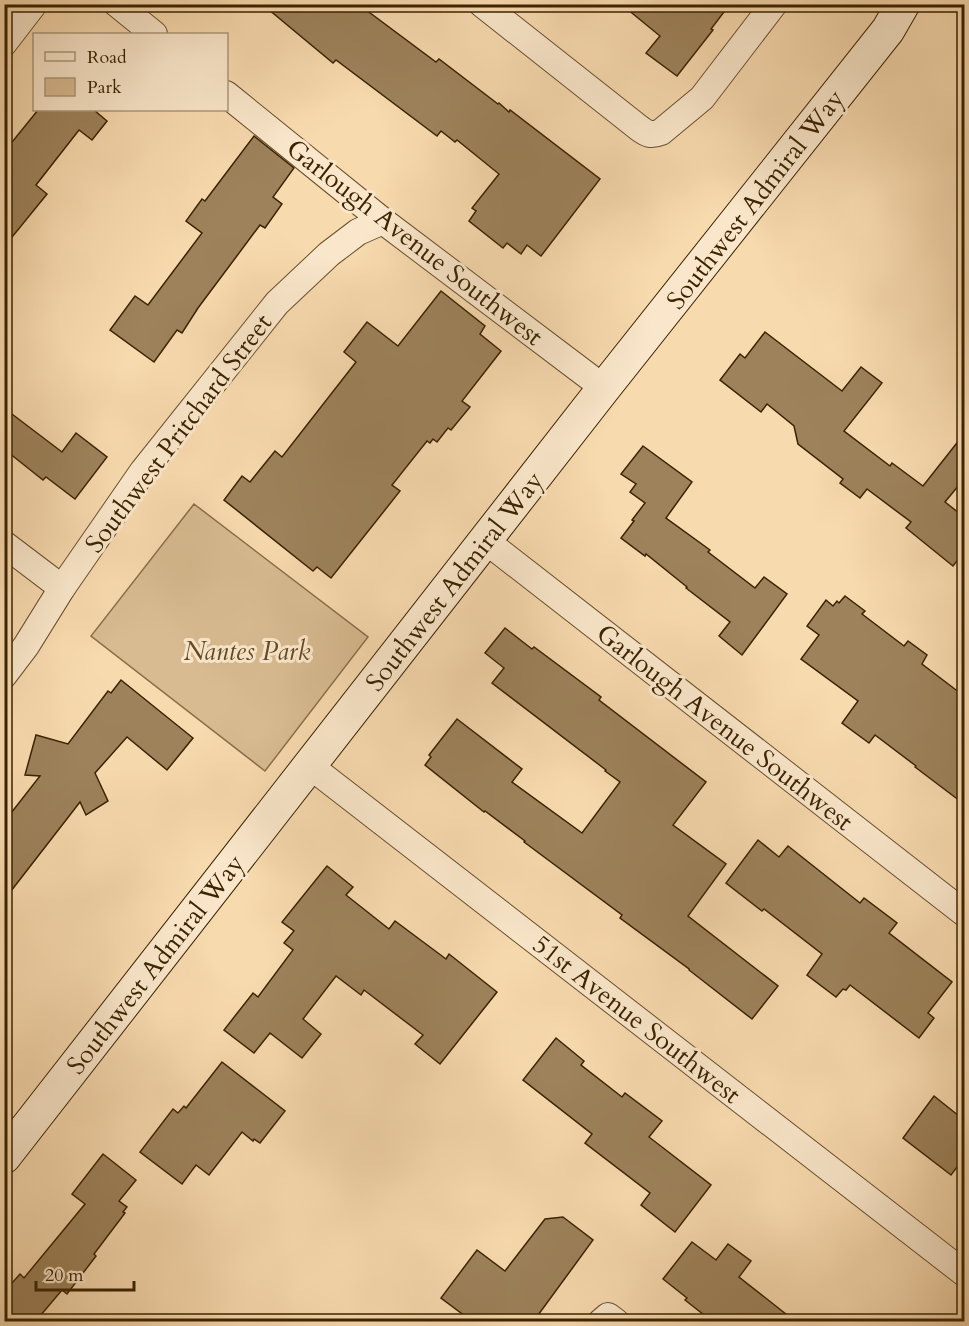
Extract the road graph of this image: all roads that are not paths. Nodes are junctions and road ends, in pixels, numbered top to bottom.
1 (34, 4) edge
2 (117, 4) edge
3 (482, 4) edge
4 (774, 4) edge
5 (903, 4) edge
6 (153, 33) edge
7 (4, 43) edge
8 (228, 96) edge
9 (383, 221) junction
10 (604, 388) junction
11 (486, 541) junction
12 (4, 544) edge
13 (62, 588) junction
14 (4, 675) edge
15 (310, 766) junction
16 (964, 913) edge
17 (4, 1157) edge
18 (964, 1273) edge

1 - 7 street
2 - 6 street
3 - 4 street
5 - 10 main road, Southwest Admiral Way
8 - 9 street, Garlough Avenue Southwest
9 - 10 street, Garlough Avenue Southwest
9 - 13 street, Southwest Pritchard Street
10 - 11 main road, Southwest Admiral Way
11 - 15 main road, Southwest Admiral Way
11 - 16 street, Garlough Avenue Southwest
12 - 13 street
13 - 14 street, Southwest Pritchard Street
15 - 17 main road, Southwest Admiral Way
15 - 18 street, 51st Avenue Southwest

